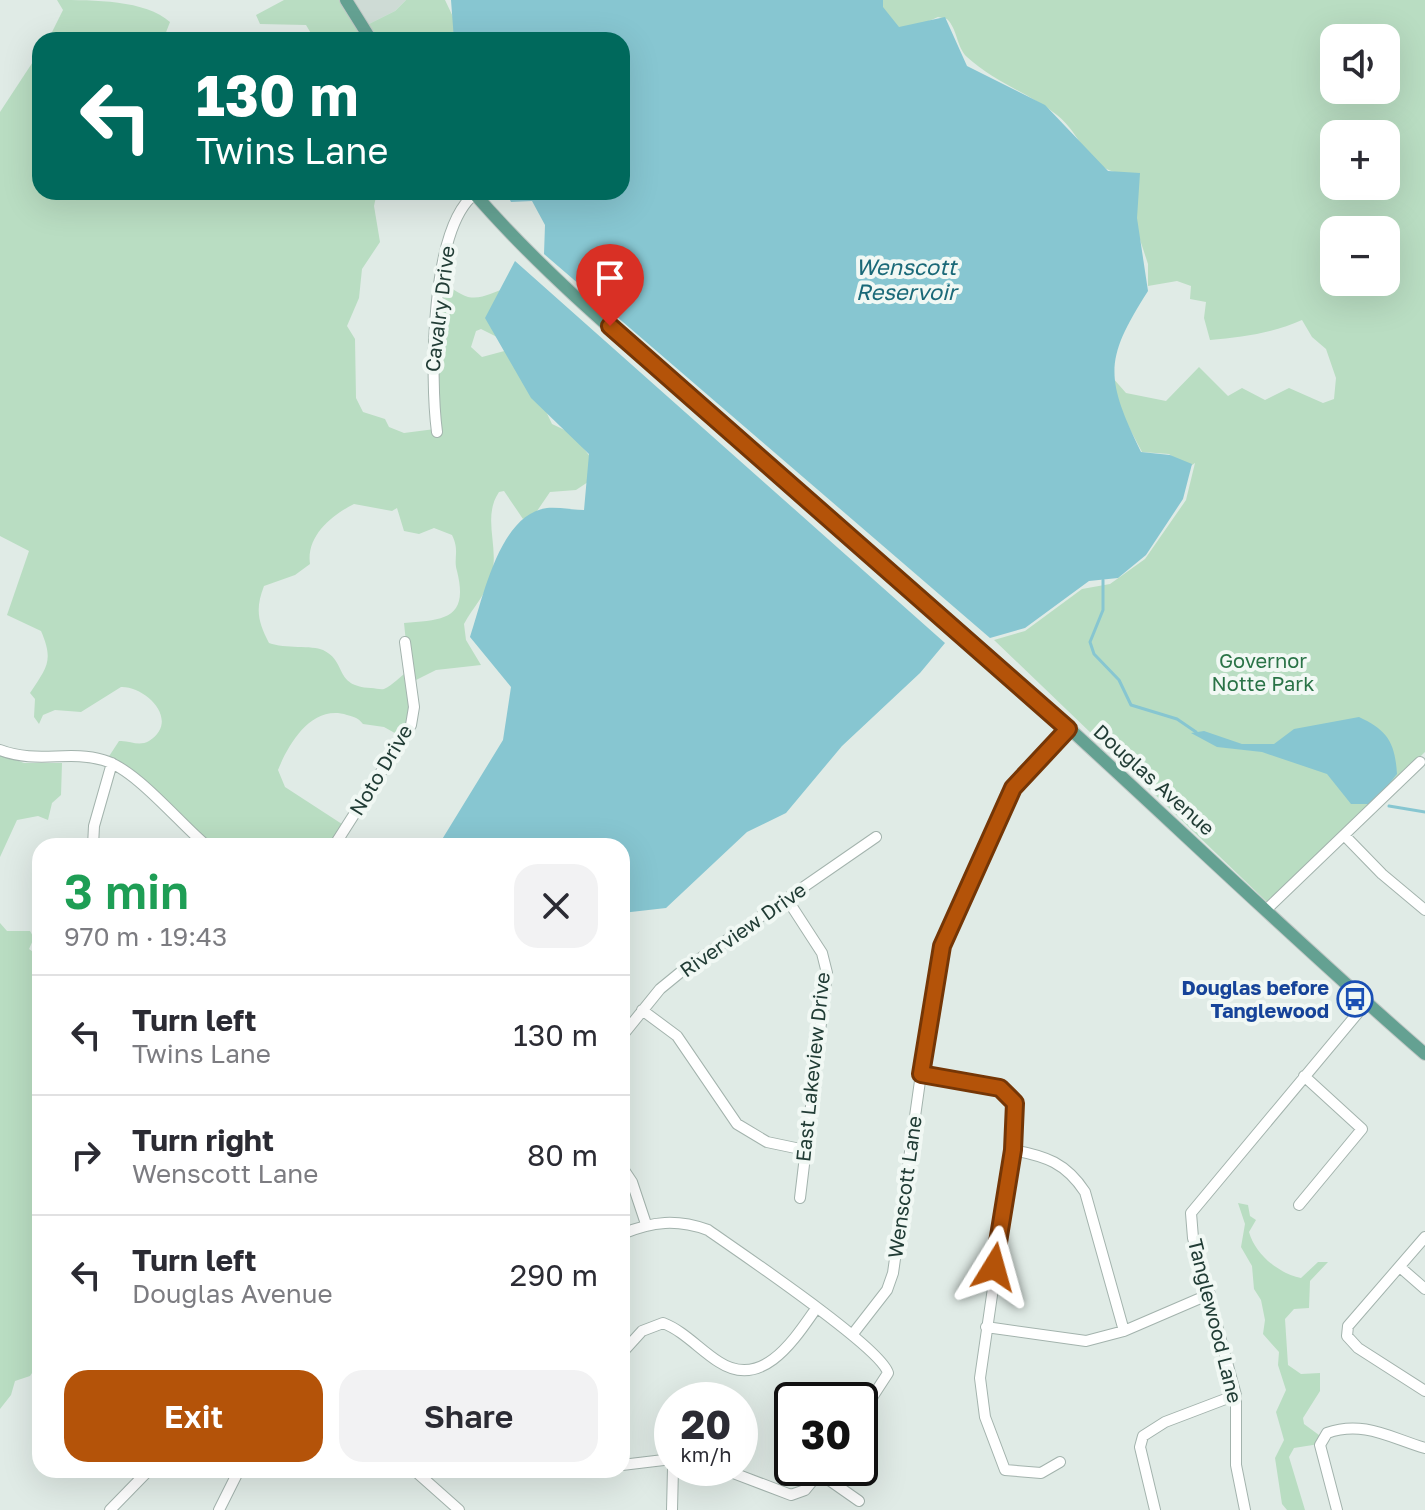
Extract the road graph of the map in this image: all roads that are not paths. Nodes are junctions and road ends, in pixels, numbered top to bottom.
1 (346, 0) edge
2 (366, 32) edge
3 (467, 200) edge
4 (480, 200) edge
5 (437, 432) dead end
6 (405, 642) dead end
7 (1068, 729) junction
8 (0, 750) edge
9 (1420, 762) dead end
10 (112, 763) junction
11 (876, 837) dead end
12 (1346, 837) junction
13 (93, 838) edge
14 (197, 838) edge
15 (339, 838) edge
16 (787, 899) junction
17 (1267, 909) junction
18 (1425, 910) edge
19 (1367, 1002) junction
20 (642, 1010) junction
21 (630, 1026) edge
22 (1425, 1054) edge
23 (921, 1074) junction
24 (1304, 1076) junction
25 (805, 1150) junction
26 (1013, 1150) junction
27 (630, 1179) edge
28 (800, 1198) dead end
29 (1299, 1205) dead end
30 (646, 1224) junction
31 (630, 1231) edge
32 (1425, 1237) edge
33 (1401, 1268) junction
34 (1425, 1289) edge
35 (1210, 1294) junction
36 (815, 1310) junction
37 (986, 1327) junction
38 (1124, 1331) junction
39 (852, 1335) junction
40 (630, 1344) edge
41 (878, 1388) edge
42 (1425, 1391) edge
43 (1236, 1395) junction
44 (1425, 1448) edge
45 (654, 1461) edge
46 (1060, 1462) dead end
47 (630, 1464) edge
48 (141, 1478) edge
49 (235, 1478) edge
50 (423, 1478) edge
51 (758, 1482) edge
52 (673, 1486) edge
53 (808, 1486) edge
54 (841, 1486) edge
55 (859, 1501) dead end
56 (110, 1510) edge
57 (219, 1510) edge
58 (459, 1510) edge
59 (672, 1510) edge
60 (1155, 1510) edge
61 (1245, 1510) edge
62 (1337, 1510) edge

1 - 2 main road
3 - 5 street, Cavalry Drive
4 - 7 main road, Douglas Avenue
6 - 15 street, Noto Drive
7 - 17 main road, Douglas Avenue
7 - 23 street, Wenscott Lane
8 - 10 street
9 - 12 street
10 - 13 street
10 - 14 street
11 - 16 street, Riverview Drive
12 - 17 street
12 - 18 street
16 - 20 street, Riverview Drive
16 - 25 street, East Lakeview Drive
17 - 19 main road, Douglas Avenue
19 - 22 main road, Douglas Avenue
19 - 24 street, Tanglewood Lane
20 - 21 street, Riverview Drive
20 - 25 street
23 - 26 street
23 - 39 street, Wenscott Lane
24 - 29 street
24 - 35 street, Tanglewood Lane
25 - 28 street, East Lakeview Drive
26 - 37 street
26 - 38 street
27 - 30 street
30 - 31 street
30 - 36 street
32 - 33 street
33 - 34 street
33 - 42 street
35 - 38 street
35 - 43 street, Tanglewood Lane
36 - 39 street
36 - 40 street
37 - 38 street
37 - 46 street
39 - 41 street
43 - 60 street
43 - 61 street, Tanglewood Lane
44 - 62 street
45 - 47 street
48 - 56 street
49 - 57 street
50 - 58 street
51 - 53 street
52 - 59 street
54 - 55 street

